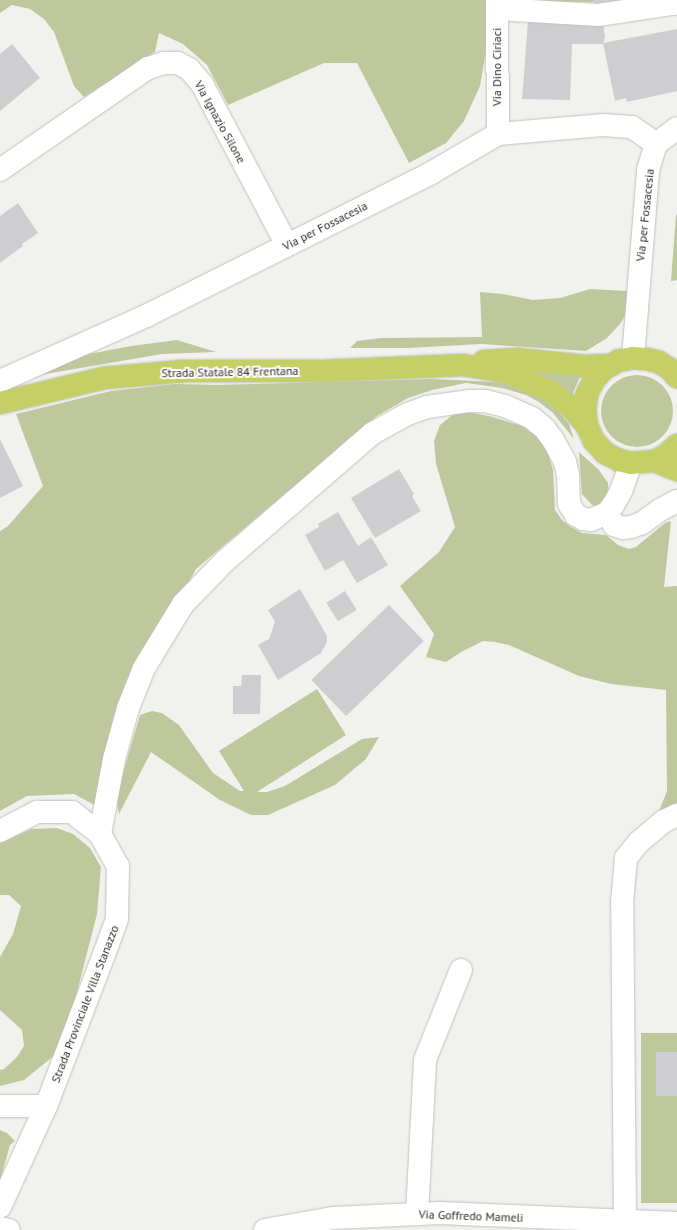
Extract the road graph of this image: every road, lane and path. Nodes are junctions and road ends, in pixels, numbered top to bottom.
1 (677, 3) edge
2 (497, 5) edge
3 (677, 128) edge
4 (498, 134) junction
5 (656, 144) junction
6 (0, 170) edge
7 (287, 246) junction
8 (633, 358) junction
9 (463, 365) junction
10 (612, 365) junction
11 (675, 371) edge
12 (0, 381) edge
13 (0, 403) edge
14 (587, 426) junction
15 (677, 445) edge
16 (655, 461) junction
17 (631, 463) junction
18 (677, 470) edge
19 (677, 501) edge
20 (607, 513) junction
21 (677, 815) edge
22 (0, 831) edge
23 (100, 834) junction
24 (461, 970) dead end
25 (0, 1106) edge
26 (46, 1106) junction
27 (0, 1207) edge
28 (417, 1214) junction
29 (438, 1222) edge
30 (625, 1222) junction
31 (677, 1223) edge
32 (590, 1225) edge
33 (0, 1228) edge
34 (9, 1230) edge
35 (265, 1230) edge

1 - 2 street
2 - 4 street, Via Dino Ciriaci
3 - 5 street
4 - 5 street, Via per Fossacesia
4 - 7 street, Via per Fossacesia
5 - 8 street, Via per Fossacesia
6 - 7 street, Via Ignazio Silone
7 - 12 street, Via per Fossacesia
8 - 10 main road
8 - 11 main road
9 - 10 main road, Strada Statale 84 Frentana
9 - 13 main road, Strada Statale 84 Frentana
9 - 14 main road, Strada Statale 84 Frentana
10 - 14 main road
14 - 17 main road
15 - 16 main road
16 - 17 main road
16 - 18 main road
17 - 20 street
19 - 20 street
20 - 23 street
21 - 30 street
22 - 23 street, Strada Provinciale Villa Stanazzo
23 - 26 street, Strada Provinciale Villa Stanazzo
24 - 28 street
25 - 26 street
26 - 27 street, Strada Provinciale Villa Stanazzo
28 - 29 street, Via Goffredo Mameli
28 - 35 street, Via Goffredo Mameli
29 - 32 street, Via Goffredo Mameli
30 - 31 street, Via Goffredo Mameli
30 - 32 street, Via Goffredo Mameli
33 - 34 street

